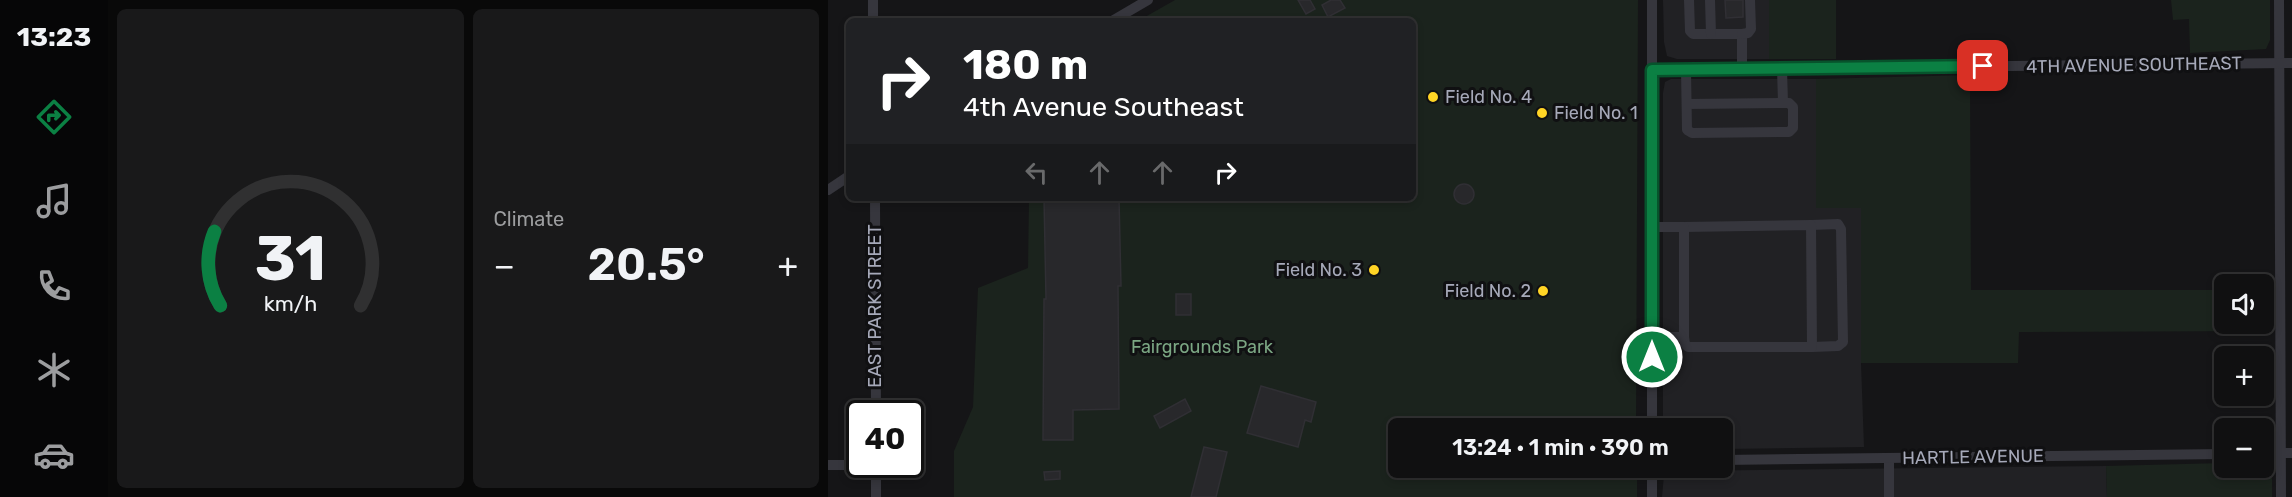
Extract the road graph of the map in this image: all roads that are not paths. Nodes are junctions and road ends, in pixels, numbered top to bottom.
1 (873, 0) edge
2 (1149, 0) edge
3 (1652, 0) edge
4 (1689, 0) edge
5 (1710, 0) edge
6 (1750, 0) edge
7 (2279, 0) edge
8 (873, 18) edge
9 (1118, 18) edge
10 (1742, 33) junction
11 (1711, 34) junction
12 (2279, 63) junction
13 (2292, 63) edge
14 (1743, 69) junction
15 (1782, 69) junction
16 (1652, 70) junction
17 (1686, 70) junction
18 (1687, 104) junction
19 (1783, 104) junction
20 (846, 178) edge
21 (828, 190) edge
22 (874, 201) edge
23 (1811, 225) junction
24 (1684, 226) junction
25 (1652, 227) junction
26 (1652, 337) junction
27 (1684, 337) junction
28 (1812, 347) junction
29 (876, 400) edge
30 (1652, 418) edge
31 (2286, 453) edge
32 (2214, 454) edge
33 (1889, 458) junction
34 (1733, 460) edge
35 (828, 465) edge
36 (846, 465) edge
37 (876, 478) edge
38 (1652, 478) edge
39 (876, 497) edge
40 (1652, 497) edge
41 (1889, 497) edge
42 (2281, 497) edge

1 - 8 street
2 - 9 street
3 - 16 street
4 - 11 street
5 - 11 street
6 - 10 street
7 - 12 street
10 - 11 street
10 - 14 street
12 - 13 street, 4TH AVENUE SOUTHEAST
12 - 15 street, 4TH AVENUE SOUTHEAST
12 - 31 street
14 - 15 street, 4TH AVENUE SOUTHEAST
14 - 17 street, 4TH AVENUE SOUTHEAST
15 - 19 street
16 - 17 street, 4TH AVENUE SOUTHEAST
16 - 25 street
17 - 18 street
18 - 19 street
18 - 19 street
20 - 21 street
22 - 29 street, EAST PARK STREET
23 - 24 street
23 - 28 street
23 - 28 street
24 - 25 street
24 - 27 street
25 - 26 street
26 - 27 street
26 - 30 street
27 - 28 street
31 - 42 street
32 - 33 street, HARTLE AVENUE
33 - 34 street, HARTLE AVENUE
33 - 41 street
35 - 36 street
37 - 39 street
38 - 40 street

